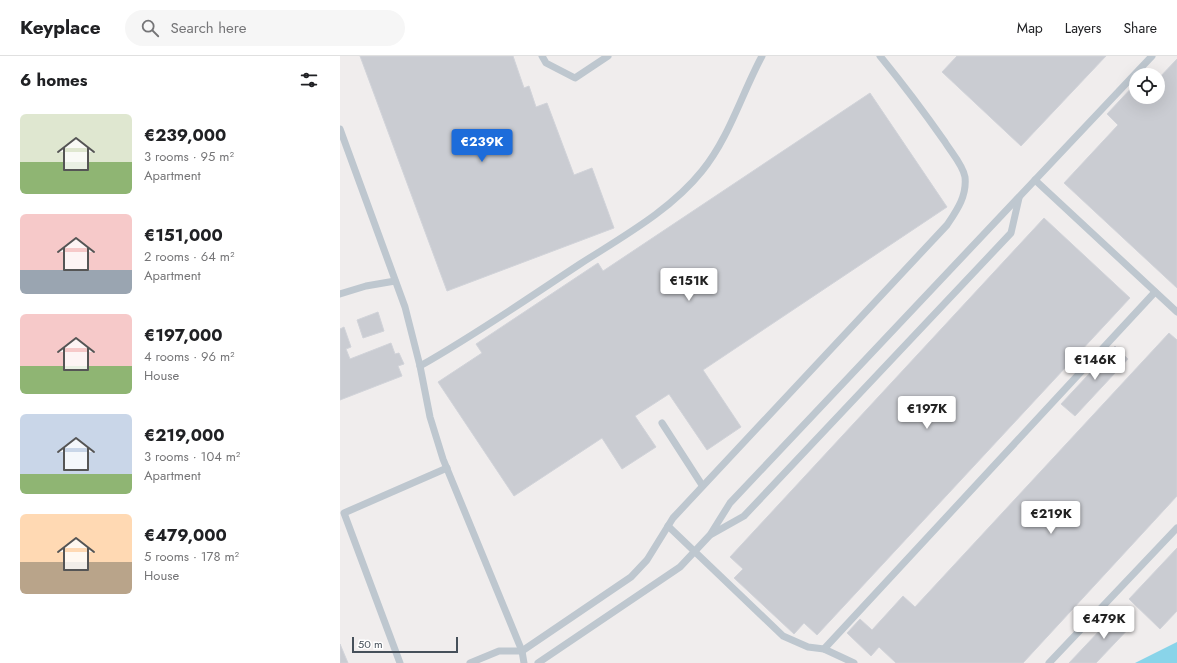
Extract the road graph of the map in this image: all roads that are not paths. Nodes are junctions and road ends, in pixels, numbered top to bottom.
1 (542, 56) edge
2 (608, 56) edge
3 (762, 56) edge
4 (880, 56) edge
5 (1152, 56) edge
6 (340, 129) edge
7 (1035, 180) junction
8 (1019, 197) junction
9 (395, 280) junction
10 (1155, 292) junction
11 (340, 294) edge
12 (1177, 312) edge
13 (420, 366) junction
14 (662, 423) dead end
15 (447, 468) junction
16 (702, 485) junction
17 (668, 526) junction
18 (1177, 528) edge
19 (710, 535) junction
20 (694, 551) junction
21 (824, 649) junction
22 (522, 651) junction
23 (400, 663) edge
24 (470, 663) edge
25 (524, 663) edge
26 (538, 663) edge
27 (854, 663) edge
28 (1049, 663) edge

1 - 2 lane
3 - 13 lane
4 - 16 lane
5 - 7 lane
6 - 9 lane
7 - 8 lane
7 - 10 lane
8 - 19 lane
8 - 19 lane
9 - 11 lane
9 - 13 lane
10 - 12 lane
10 - 21 lane
13 - 15 lane
14 - 16 lane
15 - 22 lane
15 - 23 lane
16 - 17 lane
17 - 20 lane
17 - 22 lane
18 - 28 lane
19 - 20 lane
20 - 21 lane
20 - 26 lane
21 - 27 lane
22 - 24 lane
22 - 25 lane

